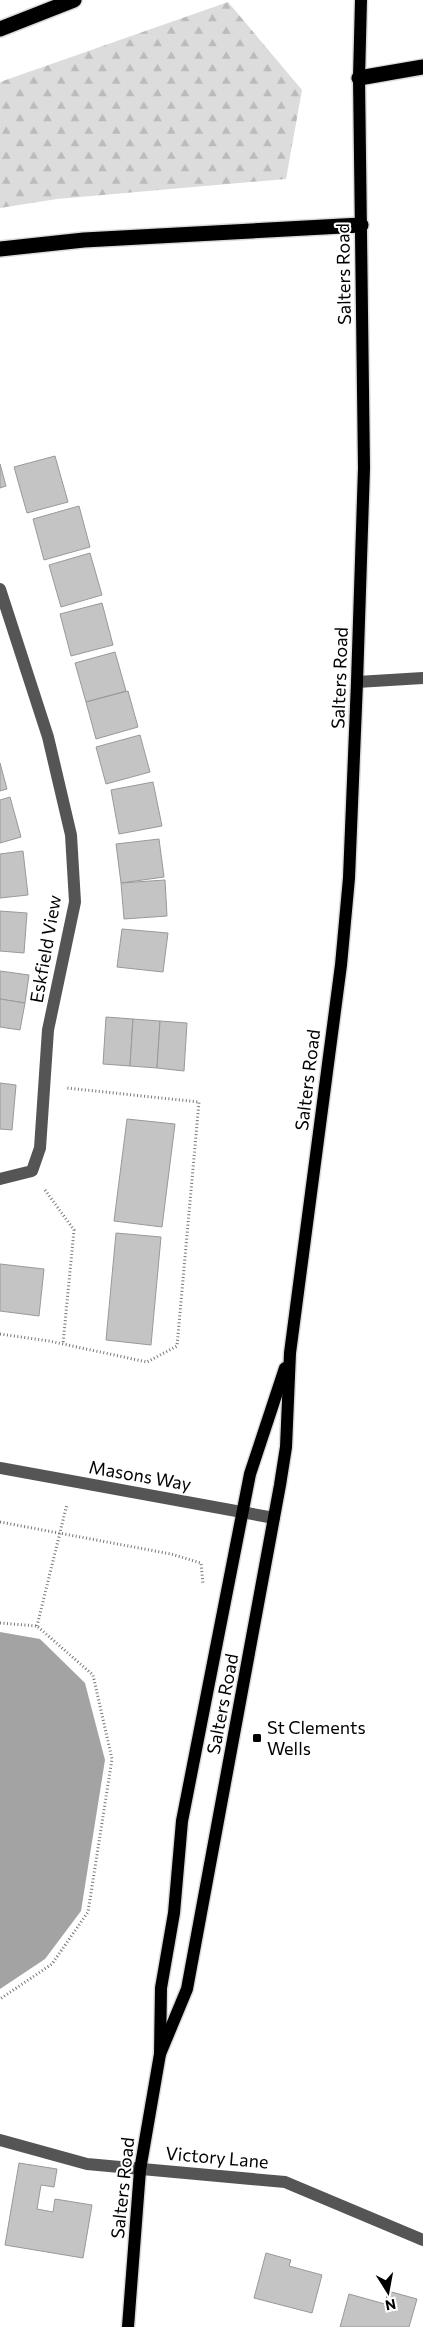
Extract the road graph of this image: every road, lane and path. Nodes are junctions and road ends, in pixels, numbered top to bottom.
1 (74, 0) edge
2 (361, 0) edge
3 (0, 29) edge
4 (423, 67) edge
5 (359, 78) junction
6 (360, 225) junction
7 (0, 249) edge
8 (0, 589) edge
9 (423, 678) edge
10 (357, 682) junction
11 (44, 1085) junction
12 (32, 1171) junction
13 (0, 1179) edge
14 (0, 1334) edge
15 (63, 1344) junction
16 (290, 1353) junction
17 (0, 1468) edge
18 (73, 1481) junction
19 (242, 1511) junction
20 (274, 1518) junction
21 (0, 1522) edge
22 (60, 1533) junction
23 (202, 1591) dead end
24 (0, 1623) edge
25 (37, 1626) junction
26 (0, 1999) edge
27 (160, 2054) junction
28 (0, 2140) edge
29 (140, 2170) junction
30 (423, 2240) edge
31 (128, 2327) edge

1 - 3 highway
2 - 5 main road, Salters Road
4 - 5 highway
5 - 6 main road, Salters Road
6 - 7 highway
6 - 10 main road, Salters Road
8 - 11 street, Eskfield View
9 - 10 street
10 - 16 main road, Salters Road
11 - 12 street, Eskfield View
11 - 15 path
12 - 13 street
12 - 15 path
14 - 15 path
16 - 19 main road, Salters Road
16 - 20 main road, Salters Road
17 - 18 street, Masons Way
18 - 19 street, Masons Way
18 - 22 path
19 - 20 street, Masons Way
19 - 27 main road, Salters Road
20 - 27 main road, Salters Road
21 - 22 path
22 - 23 path
22 - 25 path
24 - 25 path
25 - 26 path
27 - 29 main road, Salters Road
28 - 29 street, Victory Lane
29 - 30 street, Victory Lane
29 - 31 main road, Salters Road

